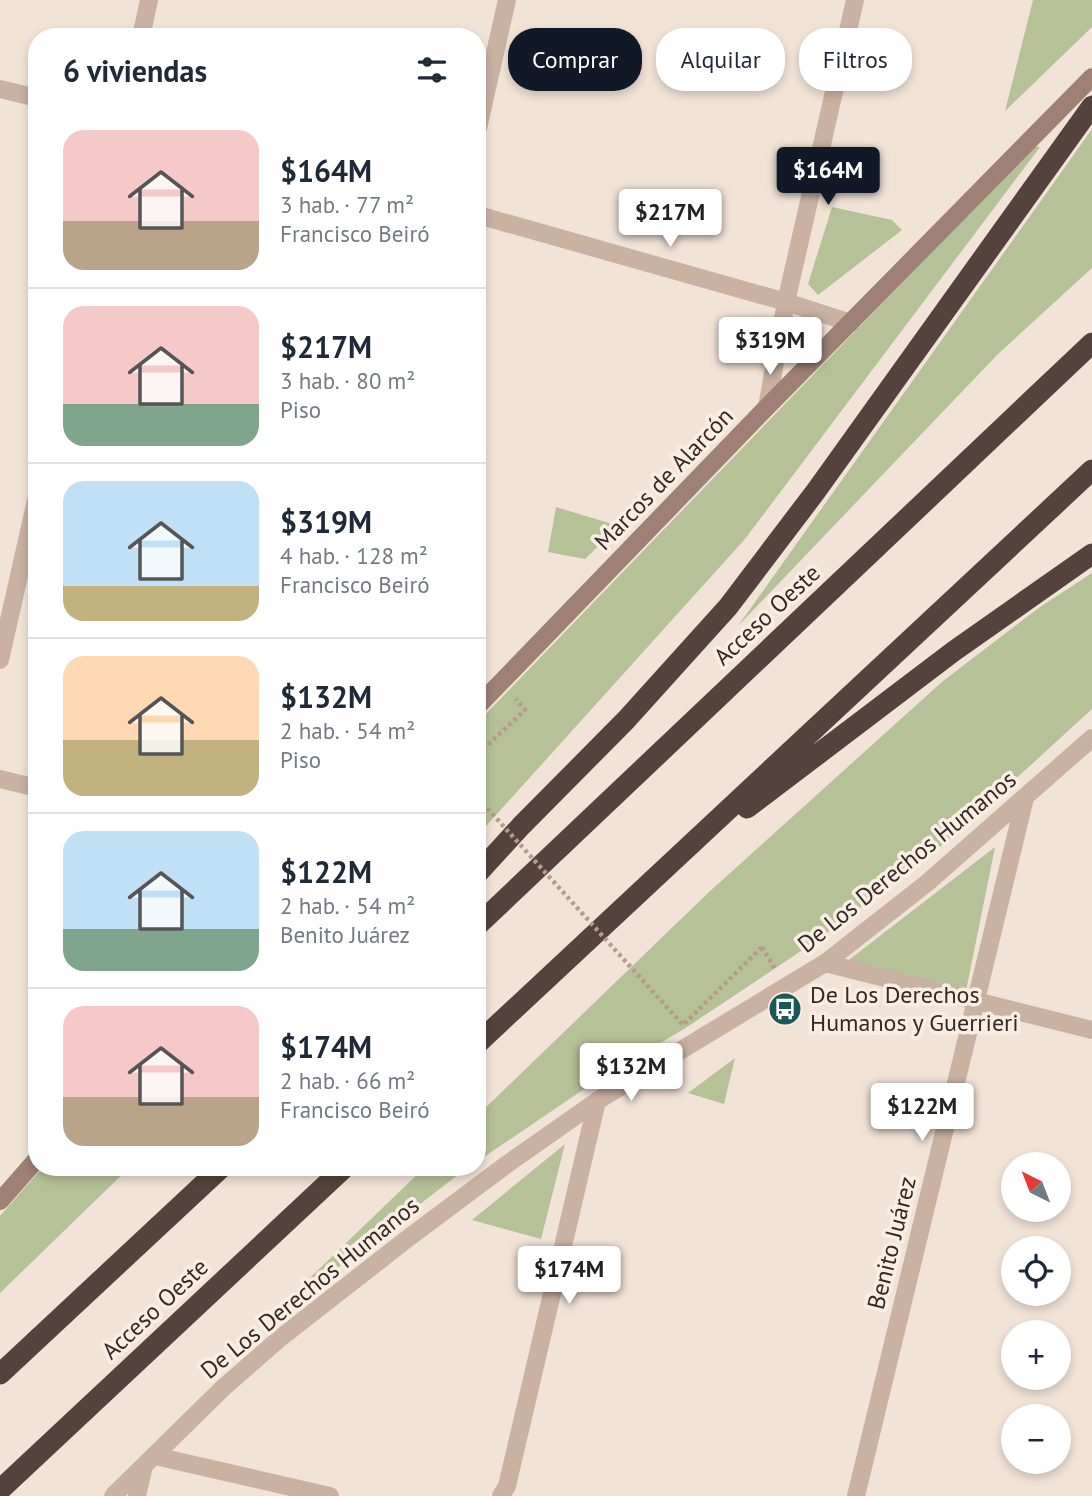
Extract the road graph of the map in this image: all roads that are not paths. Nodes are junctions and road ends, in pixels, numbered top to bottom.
1 (149, 0) edge
2 (507, 0) edge
3 (855, 0) edge
4 (143, 28) edge
5 (1092, 77) edge
6 (0, 89) edge
7 (486, 93) edge
8 (28, 96) edge
9 (1092, 106) edge
10 (486, 217) edge
11 (786, 302) junction
12 (851, 323) junction
13 (1092, 343) edge
14 (767, 407) junction
15 (1092, 470) edge
16 (28, 536) edge
17 (1092, 554) edge
18 (0, 660) edge
19 (486, 698) edge
20 (1092, 738) edge
21 (0, 779) edge
22 (28, 786) edge
23 (1025, 798) junction
24 (486, 864) edge
25 (653, 879) junction
26 (486, 917) edge
27 (825, 964) junction
28 (976, 1001) junction
29 (1092, 1030) edge
30 (486, 1036) edge
31 (597, 1101) junction
32 (28, 1169) edge
33 (204, 1176) edge
34 (212, 1176) edge
35 (335, 1176) edge
36 (0, 1201) edge
37 (150, 1235) junction
38 (0, 1374) edge
39 (150, 1461) junction
40 (0, 1490) edge
41 (113, 1496) edge
42 (138, 1496) edge
43 (330, 1496) edge
44 (501, 1496) edge
45 (856, 1496) edge

1 - 4 street
2 - 7 street
3 - 11 street
5 - 12 street, Marcos de Alarcón
6 - 8 street
9 - 24 highway
10 - 11 street
11 - 12 street
11 - 14 street
12 - 14 street, Marcos de Alarcón
13 - 26 highway, Acceso Oeste
14 - 19 street, Marcos de Alarcón
15 - 25 highway
16 - 18 street
17 - 25 highway
20 - 23 street, De Los Derechos Humanos
21 - 22 street
23 - 27 street, De Los Derechos Humanos
23 - 28 street, Benito Juárez
25 - 30 highway
27 - 28 street
27 - 31 street, De Los Derechos Humanos
28 - 29 street
28 - 45 street, Benito Juárez
31 - 39 street, De Los Derechos Humanos
31 - 44 street
32 - 36 street
33 - 37 highway
34 - 37 highway
35 - 40 highway, Acceso Oeste
37 - 38 highway
39 - 41 street, De Los Derechos Humanos
39 - 42 street
39 - 43 street

